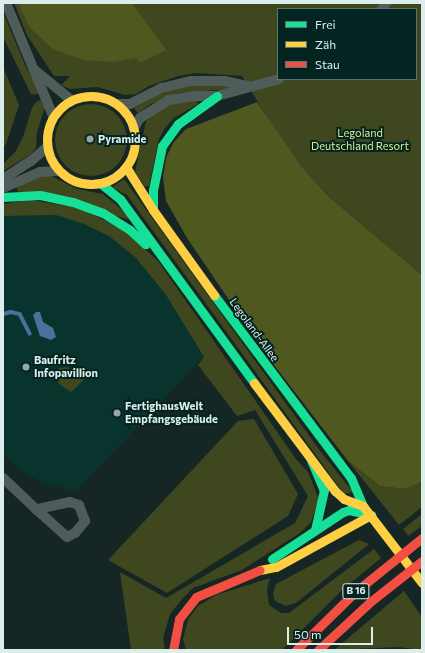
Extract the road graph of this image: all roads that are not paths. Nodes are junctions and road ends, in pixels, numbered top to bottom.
1 (6, 3) edge
2 (33, 69) junction
3 (277, 80) edge
4 (252, 87) junction
5 (217, 96) junction
6 (71, 100) junction
7 (118, 104) junction
8 (53, 116) junction
9 (134, 128) junction
10 (47, 147) junction
11 (126, 167) junction
12 (59, 171) junction
13 (3, 179) edge
14 (100, 183) junction
15 (3, 188) edge
16 (3, 196) edge
17 (153, 210) junction
18 (171, 267) junction
19 (311, 460) junction
20 (3, 478) edge
21 (363, 506) junction
22 (36, 509) junction
23 (371, 515) junction
24 (314, 530) junction
25 (422, 538) edge
26 (422, 561) edge
27 (257, 571) junction
28 (422, 583) edge
29 (176, 630) junction
30 (173, 650) edge
31 (181, 650) edge
32 (296, 650) edge
33 (318, 650) edge

1 - 2 street
2 - 6 street
2 - 8 street
3 - 4 street
4 - 5 street
4 - 7 street
5 - 9 street
5 - 17 street
6 - 7 street
6 - 8 street
7 - 9 street
8 - 10 street
9 - 11 street
10 - 12 street
10 - 13 street
11 - 14 street
11 - 17 street, Legoland-Allee
12 - 14 street
12 - 15 street
14 - 18 street
16 - 18 street
17 - 21 street, Legoland-Allee
18 - 19 street
19 - 21 street
19 - 24 street
20 - 22 street
21 - 23 street
22 - 22 street
23 - 24 street
23 - 27 street
23 - 28 street
24 - 27 street
25 - 32 street, B 16
26 - 33 street, B 16
27 - 29 street
29 - 30 street
29 - 31 street

